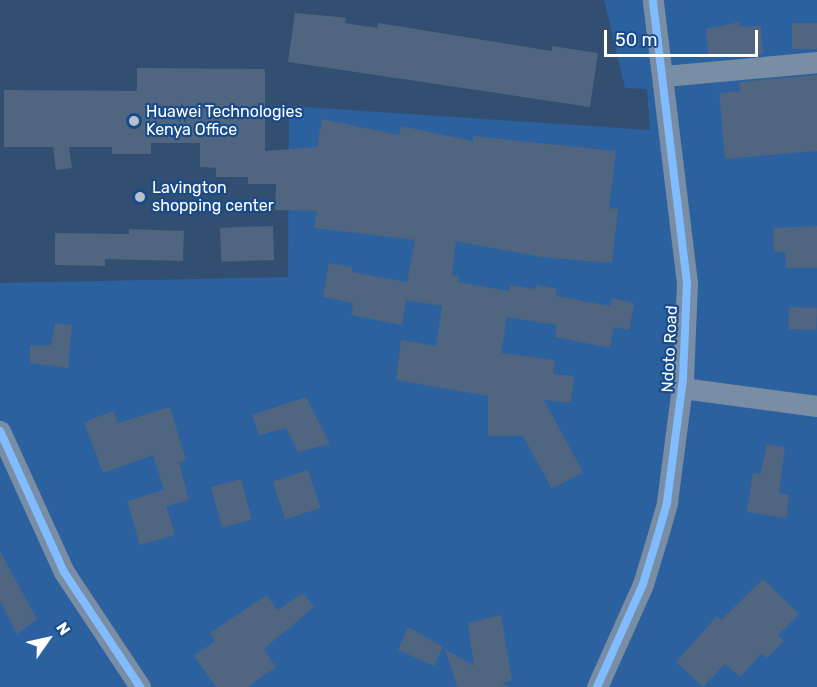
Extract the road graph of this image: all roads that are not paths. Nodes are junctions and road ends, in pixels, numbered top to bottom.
1 (653, 0) edge
2 (817, 62) edge
3 (664, 76) junction
4 (682, 388) junction
5 (817, 406) edge
6 (0, 431) edge
7 (140, 687) edge
8 (597, 687) edge

1 - 3 street, Ndoto Road
2 - 3 street
3 - 4 street, Ndoto Road
4 - 5 street
4 - 8 street, Ndoto Road
6 - 7 street

